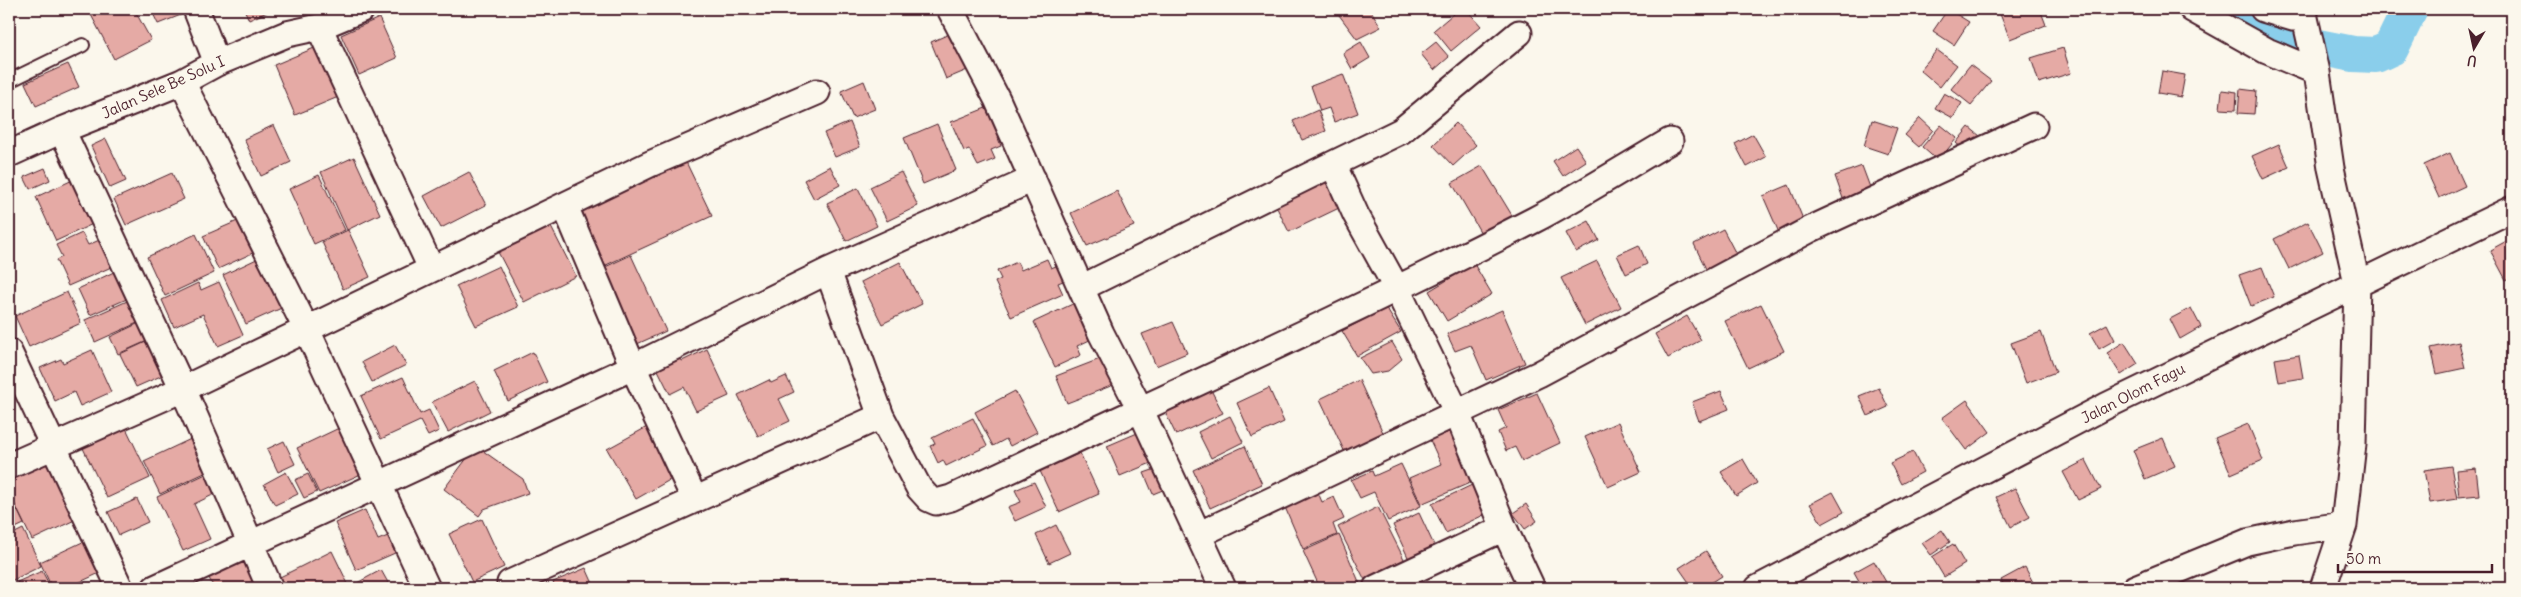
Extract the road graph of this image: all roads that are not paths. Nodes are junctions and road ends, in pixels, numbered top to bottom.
1 (196, 9) edge
2 (362, 9) edge
3 (950, 9) edge
4 (2192, 9) edge
5 (2263, 9) edge
6 (2306, 19) edge
7 (319, 27) junction
8 (1519, 33) dead end
9 (83, 45) dead end
10 (217, 63) junction
11 (2316, 68) junction
12 (9, 81) edge
13 (182, 82) junction
14 (816, 92) dead end
15 (2034, 126) dead end
16 (62, 130) junction
17 (1670, 141) dead end
18 (9, 154) edge
19 (1333, 164) junction
20 (1033, 179) junction
21 (565, 206) junction
22 (2512, 209) edge
23 (431, 268) junction
24 (828, 271) junction
25 (2357, 282) junction
26 (1081, 288) junction
27 (1396, 289) junction
28 (307, 330) junction
29 (9, 352) edge
30 (632, 367) junction
31 (183, 389) junction
32 (1141, 411) junction
33 (1457, 413) junction
34 (881, 416) junction
35 (54, 446) junction
36 (9, 466) edge
37 (378, 485) junction
38 (695, 500) junction
39 (2344, 525) junction
40 (1504, 528) junction
41 (1200, 534) junction
42 (250, 545) junction
43 (506, 586) edge
44 (120, 588) edge
45 (155, 588) edge
46 (270, 588) edge
47 (427, 588) edge
48 (1223, 588) edge
49 (1376, 588) edge
50 (1532, 588) edge
51 (1758, 588) edge
52 (2135, 588) edge
53 (2324, 588) edge

1 - 10 street
2 - 7 street, Jalan Sele Be Solu I
3 - 20 street
4 - 11 street
5 - 6 street
6 - 11 street
7 - 10 street, Jalan Sele Be Solu I
7 - 23 street
8 - 19 street
9 - 12 lane
10 - 13 street, Jalan Sele Be Solu I
11 - 25 street
13 - 16 street, Jalan Sele Be Solu I
13 - 28 street
14 - 21 street
15 - 33 street
16 - 18 street, Jalan Sele Be Solu I
16 - 31 street
17 - 27 street
19 - 26 street
19 - 27 street
20 - 24 street
20 - 26 street
21 - 23 street
21 - 30 street
22 - 25 street, Jalan Olom Fagu
23 - 28 street
24 - 30 street
24 - 34 street
25 - 39 street
25 - 51 street, Jalan Olom Fagu
26 - 32 street
27 - 32 street
27 - 33 street
28 - 31 street
28 - 37 street
29 - 35 street
30 - 37 street
30 - 38 street
31 - 35 street
31 - 42 street
32 - 34 street
32 - 41 street
33 - 40 street
33 - 41 street
34 - 38 street
35 - 36 street
35 - 44 street
37 - 42 street
37 - 47 street
38 - 43 street
39 - 52 street
39 - 53 street
40 - 49 street
40 - 50 street
41 - 48 street
42 - 45 street
42 - 46 street

